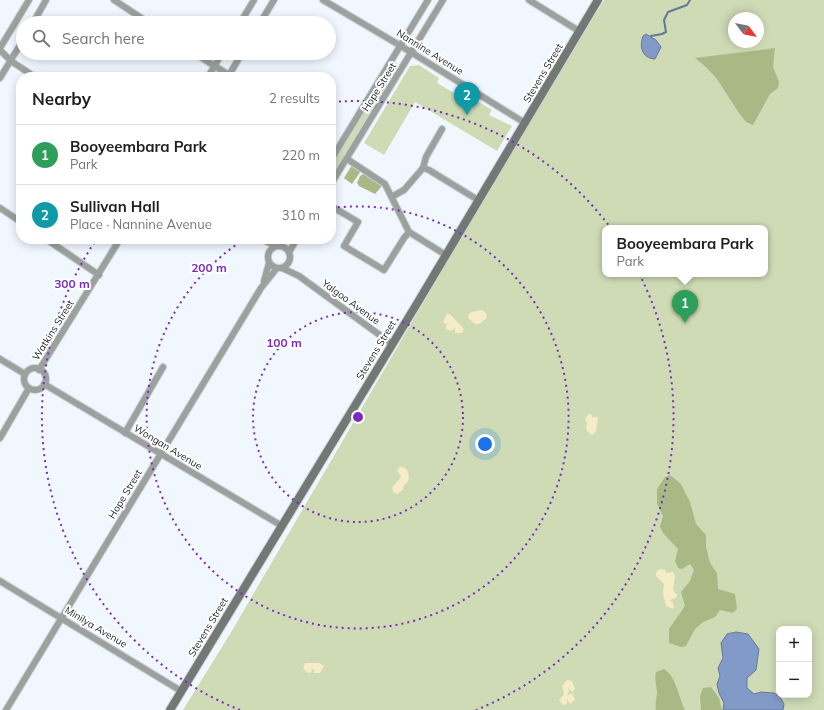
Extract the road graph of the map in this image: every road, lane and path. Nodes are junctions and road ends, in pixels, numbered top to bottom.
1 (29, 0) edge
2 (46, 0) edge
3 (114, 0) edge
4 (254, 0) edge
5 (274, 0) edge
6 (323, 0) edge
7 (428, 0) edge
8 (443, 0) edge
9 (529, 0) edge
10 (598, 0) edge
11 (20, 16) edge
12 (37, 16) edge
13 (138, 16) edge
14 (244, 16) edge
15 (264, 16) edge
16 (16, 22) edge
17 (579, 31) junction
18 (401, 46) junction
19 (0, 49) edge
20 (16, 52) edge
21 (412, 53) junction
22 (205, 60) edge
23 (218, 60) edge
24 (238, 60) edge
25 (11, 61) junction
26 (214, 66) junction
27 (28, 72) edge
28 (211, 72) edge
29 (222, 72) edge
30 (230, 72) edge
31 (0, 78) edge
32 (525, 123) junction
33 (442, 129) dead end
34 (336, 152) edge
35 (347, 158) junction
36 (423, 168) junction
37 (336, 176) edge
38 (392, 196) junction
39 (478, 200) junction
40 (0, 208) edge
41 (336, 209) edge
42 (16, 219) edge
43 (409, 232) junction
44 (53, 244) edge
45 (117, 244) edge
46 (264, 244) edge
47 (273, 244) edge
48 (294, 244) edge
49 (278, 246) junction
50 (289, 252) junction
51 (268, 253) junction
52 (446, 255) junction
53 (289, 262) junction
54 (269, 263) junction
55 (280, 268) junction
56 (99, 275) junction
57 (299, 276) junction
58 (261, 288) junction
59 (392, 344) junction
60 (0, 359) edge
61 (163, 367) dead end
62 (40, 370) junction
63 (25, 374) junction
64 (44, 384) junction
65 (29, 388) junction
66 (125, 433) junction
67 (0, 438) edge
68 (160, 454) junction
69 (282, 526) junction
70 (0, 581) edge
71 (61, 618) junction
72 (181, 691) junction
73 (6, 710) edge
74 (170, 710) edge

1 - 11 street
2 - 12 street
3 - 13 street
4 - 14 street
5 - 15 street
6 - 18 street, Nannine Avenue
7 - 18 street, Hope Street
8 - 21 street, Hope Street
9 - 17 street
10 - 17 street, Stevens Street
16 - 19 street
17 - 32 street, Stevens Street
18 - 21 street, Nannine Avenue
18 - 34 street, Hope Street
19 - 25 street
20 - 25 street
21 - 32 street, Nannine Avenue
21 - 35 street, Hope Street
22 - 26 street
23 - 26 street
24 - 30 street
25 - 27 street
25 - 31 street
26 - 28 street
26 - 29 street
32 - 39 street, Stevens Street
33 - 36 street
35 - 37 street, Hope Street
35 - 38 street
36 - 38 street
36 - 39 street
38 - 43 street
39 - 52 street, Stevens Street
40 - 42 street
41 - 43 street
43 - 52 street
44 - 56 street
45 - 56 street, Watkins Street
46 - 51 street
47 - 49 street
48 - 50 street
49 - 50 street
49 - 51 street
50 - 53 street
51 - 54 street
52 - 59 street, Stevens Street
53 - 55 street
53 - 57 street, Yalgoo Avenue
54 - 55 street
54 - 58 street, Hope Street
55 - 57 street, Yalgoo Avenue
55 - 58 street, Hope Street
56 - 62 street, Watkins Street
57 - 59 street, Yalgoo Avenue
58 - 68 street, Hope Street
59 - 69 street, Stevens Street
60 - 63 street
61 - 66 street
62 - 63 street, Watkins Street
62 - 64 street, Watkins Street
63 - 65 street
64 - 65 street
64 - 66 street, Wongan Avenue
65 - 67 street
66 - 68 street, Wongan Avenue
68 - 69 street, Wongan Avenue
68 - 71 street, Hope Street
69 - 72 street, Stevens Street
70 - 71 street, Minilya Avenue
71 - 72 street, Minilya Avenue
71 - 73 street, Hope Street
72 - 74 street, Stevens Street

